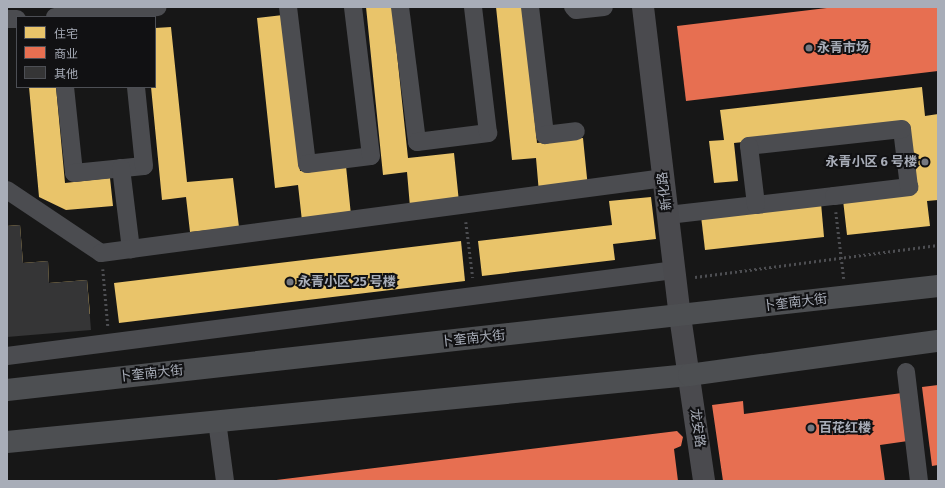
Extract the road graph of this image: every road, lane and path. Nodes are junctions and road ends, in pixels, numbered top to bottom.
1 (158, 7) edge
2 (288, 7) edge
3 (353, 7) edge
4 (400, 7) edge
5 (473, 7) edge
6 (530, 7) edge
7 (604, 7) edge
8 (643, 7) edge
9 (575, 8) edge
10 (130, 11) edge
11 (71, 12) edge
12 (60, 16) edge
13 (65, 88) edge
14 (136, 88) edge
15 (576, 131) dead end
16 (121, 168) junction
17 (664, 178) junction
18 (7, 190) edge
19 (834, 196) junction
20 (756, 205) junction
21 (464, 206) junction
22 (668, 215) junction
23 (938, 246) edge
24 (131, 249) junction
25 (101, 253) junction
26 (841, 258) junction
27 (473, 269) dead end
28 (675, 275) junction
29 (938, 286) edge
30 (846, 297) junction
31 (680, 316) junction
32 (938, 341) edge
33 (110, 343) junction
34 (7, 356) edge
35 (906, 372) dead end
36 (689, 374) junction
37 (7, 390) edge
38 (217, 421) junction
39 (7, 442) edge
40 (225, 481) edge
41 (704, 481) edge
42 (919, 481) edge

1 - 10 street
2 - 3 street
4 - 5 street
6 - 15 street
7 - 9 street
8 - 17 street, 新化路
10 - 11 street
11 - 12 street
13 - 16 street
14 - 16 street
16 - 24 street
17 - 21 street
17 - 22 street, 新化路
18 - 25 street
19 - 20 street
19 - 20 street
19 - 26 path
20 - 22 street
21 - 24 street
21 - 27 path
22 - 28 street, 新化路
23 - 26 path
24 - 25 street
25 - 33 path
26 - 28 path
26 - 30 path
28 - 31 street, 新化路
28 - 33 street
29 - 30 main road, 卜奎南大街
30 - 31 main road, 卜奎南大街
31 - 36 street, 新化路
31 - 37 main road, 卜奎南大街
32 - 36 main road
33 - 34 street
35 - 42 street
36 - 38 main road
36 - 41 street, 龙安路
38 - 39 main road
38 - 40 street

